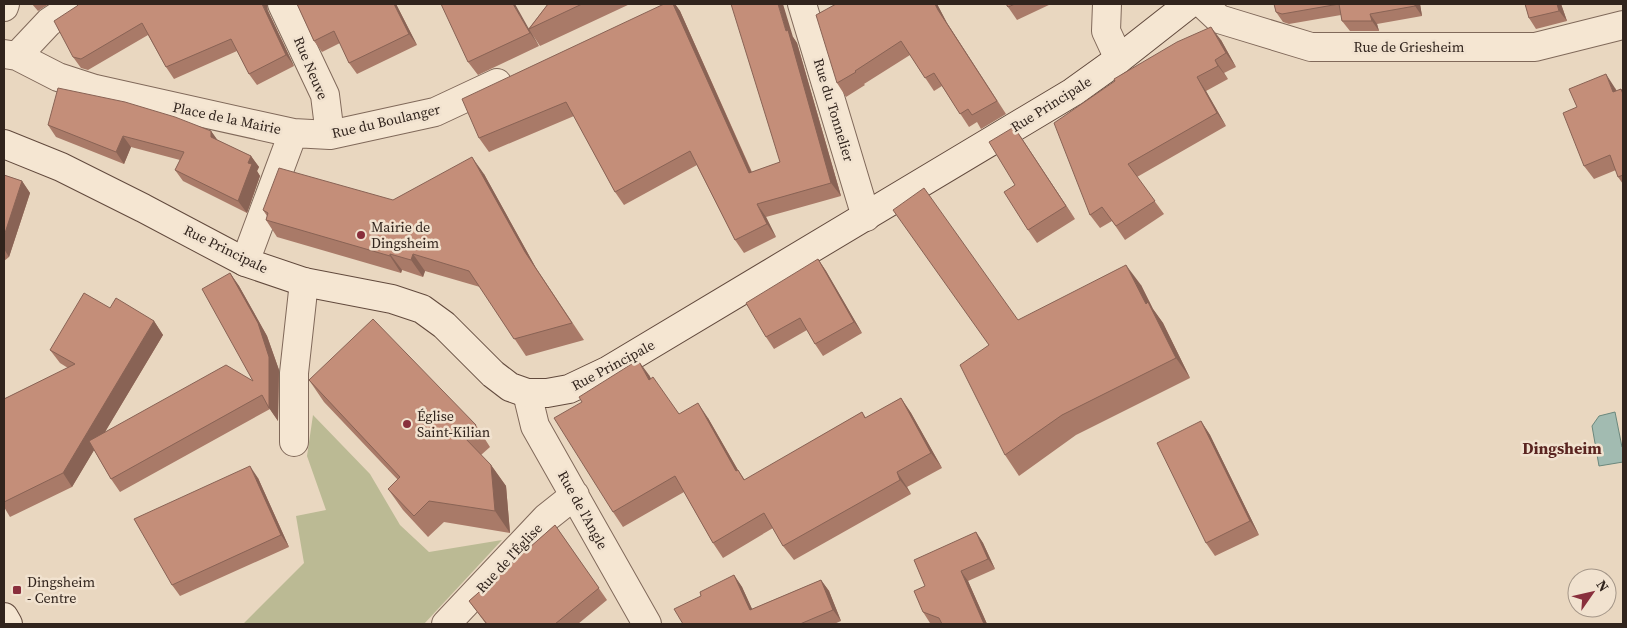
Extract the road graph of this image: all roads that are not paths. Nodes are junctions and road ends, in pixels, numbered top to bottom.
1 (76, 4) edge
2 (282, 4) edge
3 (802, 4) edge
4 (1108, 4) edge
5 (1189, 4) edge
6 (1203, 4) edge
7 (1623, 26) edge
8 (10, 55) edge
9 (1119, 59) junction
10 (522, 71) edge
11 (292, 133) junction
12 (330, 135) junction
13 (4, 144) edge
14 (866, 217) junction
15 (245, 262) junction
16 (304, 282) junction
17 (527, 393) junction
18 (294, 442) dead end
19 (575, 495) junction
20 (4, 617) edge
21 (8, 624) edge
22 (446, 624) edge
23 (647, 624) edge

1 - 8 street
2 - 12 street, Rue Neuve
3 - 14 street, Rue du Tonnelier
4 - 9 street
5 - 9 street, Rue Principale
6 - 7 street, Rue de Griesheim
8 - 11 street, Place de la Mairie
9 - 14 street, Rue Principale
10 - 12 street, Rue du Boulanger
11 - 12 street, Rue du Boulanger
11 - 15 street, Place de la Mairie
13 - 15 street, Rue Principale
14 - 17 street, Rue Principale
15 - 16 street, Rue Principale
16 - 17 street, Rue Principale
16 - 18 street
17 - 19 street, Rue de l'Angle
19 - 22 street, Rue de l'Église
19 - 23 street, Rue de l'Angle
20 - 21 street

